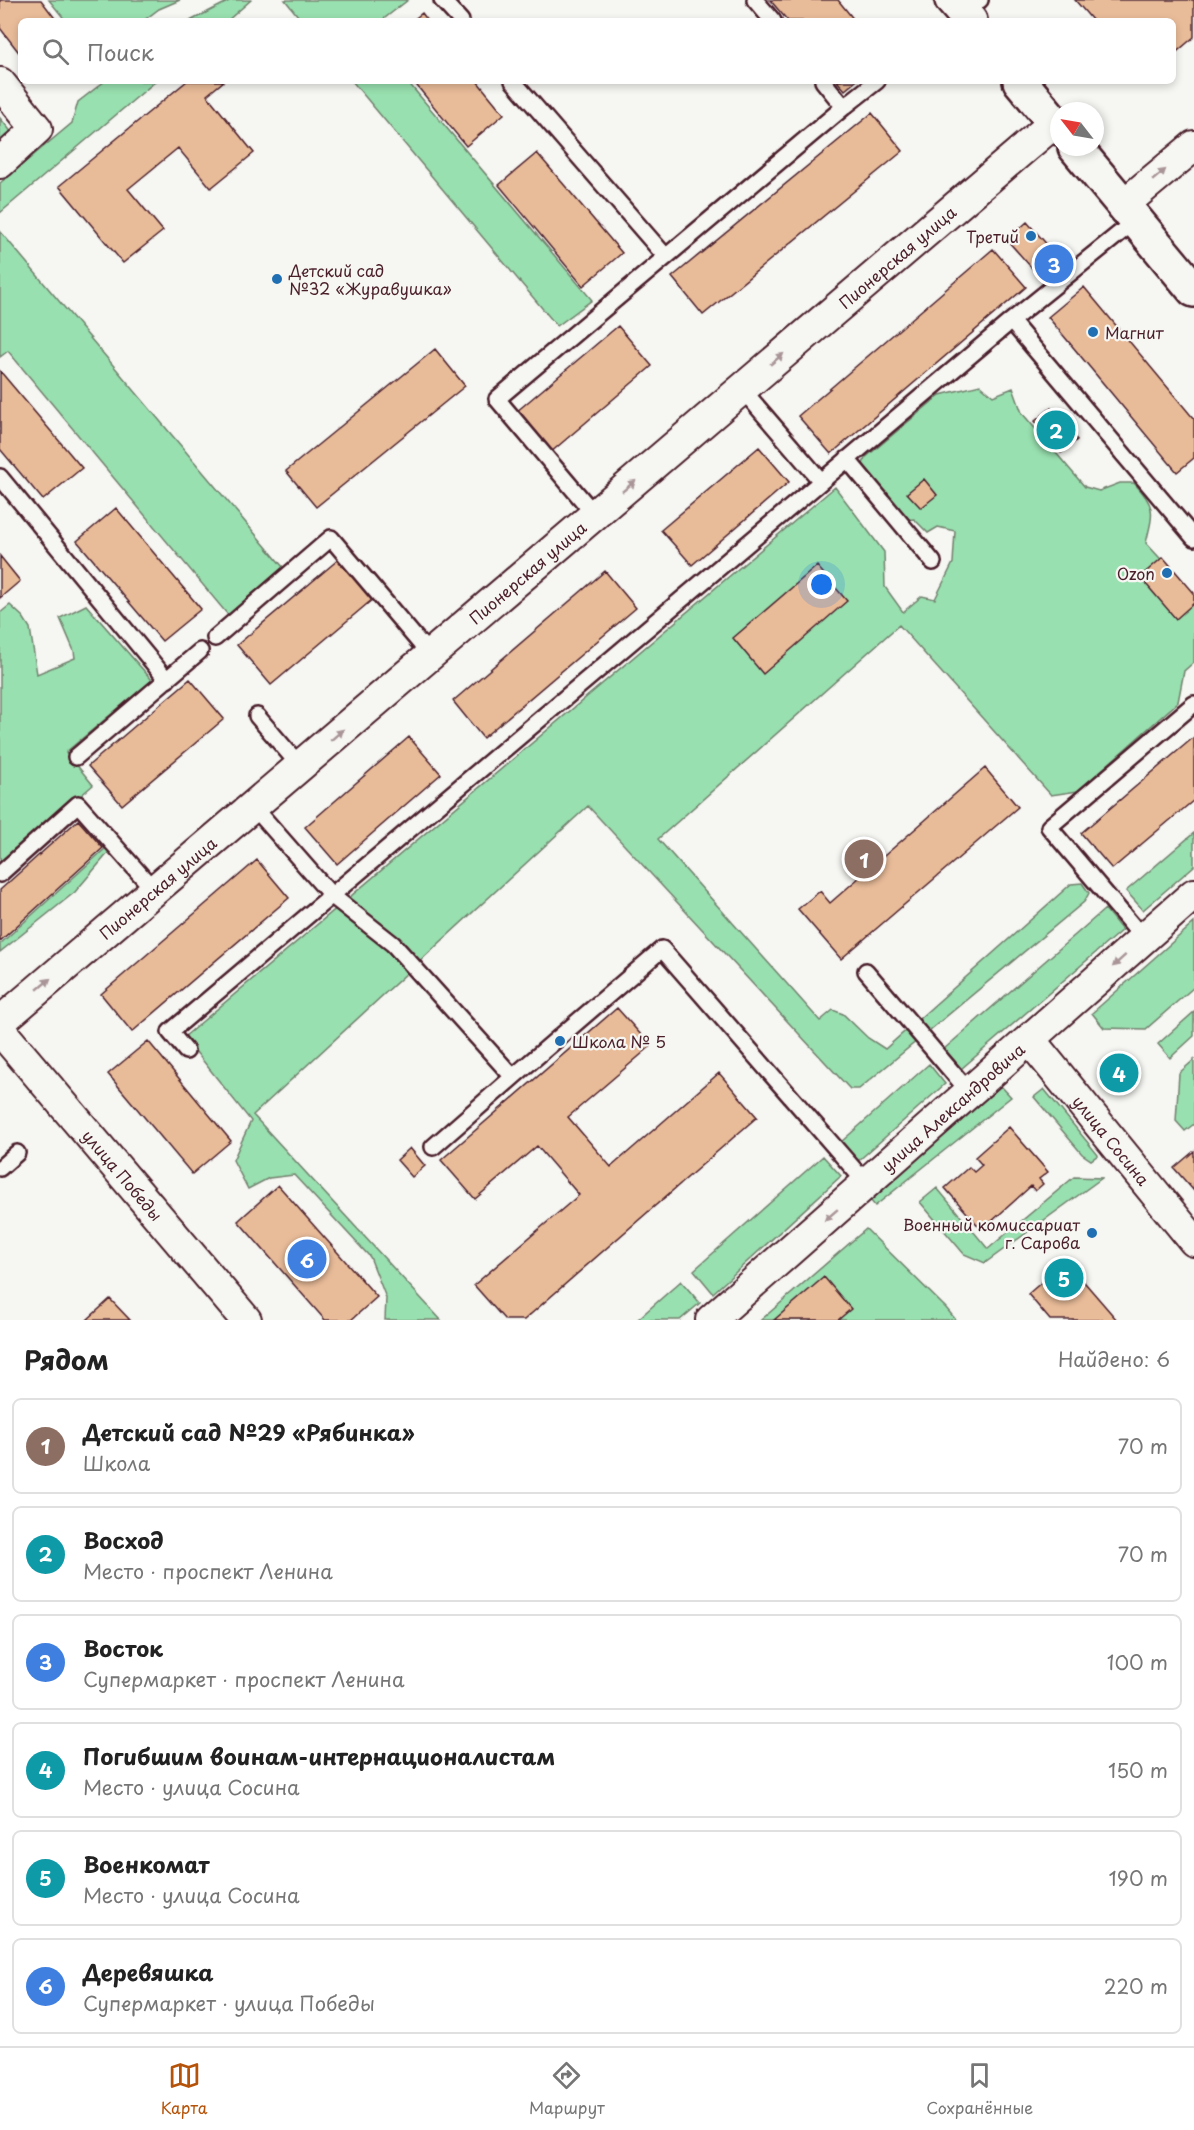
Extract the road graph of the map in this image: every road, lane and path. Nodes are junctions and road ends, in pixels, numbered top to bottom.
1 (442, 0) edge
2 (755, 0) edge
3 (458, 18) edge
4 (770, 18) edge
5 (0, 83) edge
6 (516, 84) edge
7 (826, 84) edge
8 (873, 84) edge
9 (1023, 84) edge
10 (844, 106) junction
11 (1050, 117) edge
12 (1050, 131) edge
13 (1194, 146) edge
14 (1083, 156) edge
15 (0, 163) edge
16 (1130, 212) junction
17 (666, 256) junction
18 (1194, 290) edge
19 (1011, 321) junction
20 (742, 389) junction
21 (847, 459) junction
22 (821, 481) junction
23 (3, 487) edge
24 (595, 515) junction
25 (1191, 528) edge
26 (933, 562) dead end
27 (215, 638) dead end
28 (200, 651) dead end
29 (430, 655) junction
30 (167, 680) junction
31 (1194, 704) edge
32 (257, 717) dead end
33 (76, 757) dead end
34 (300, 766) junction
35 (254, 806) junction
36 (0, 874) edge
37 (154, 890) junction
38 (1194, 894) edge
39 (331, 895) junction
40 (1143, 939) junction
41 (866, 971) dead end
42 (0, 1022) edge
43 (0, 1030) edge
44 (1030, 1040) junction
45 (186, 1051) dead end
46 (513, 1077) junction
47 (970, 1092) junction
48 (433, 1147) dead end
49 (17, 1153) dead end
50 (0, 1168) edge
51 (866, 1183) junction
52 (1194, 1240) edge
53 (246, 1320) edge
54 (711, 1320) edge

1 - 3 lane
2 - 4 lane
5 - 15 street
6 - 17 lane
7 - 10 lane
8 - 10 lane
9 - 11 street
10 - 17 lane
20 -> 12 street, Пионерская улица
16 -> 13 street
14 - 16 street
16 - 18 street
16 - 19 lane
17 - 24 lane
19 - 21 lane
19 - 25 lane
20 - 22 lane
24 -> 20 street, Пионерская улица
21 - 22 lane
21 - 26 lane
22 - 39 lane
23 - 30 lane
24 - 29 street, Пионерская улица
27 - 29 lane
28 - 30 lane
34 -> 29 street, Пионерская улица
30 - 33 lane
31 - 40 lane
32 - 34 lane
34 - 35 street, Пионерская улица
35 - 37 street, Пионерская улица
35 - 39 lane
36 - 37 lane
42 -> 37 street, Пионерская улица
38 - 40 street, улица Александровича
39 - 45 lane
39 - 46 lane
40 -> 44 street, улица Александровича
41 - 47 lane
43 - 53 street, улица Победы
44 - 47 street, улица Александровича
44 - 52 street, улица Сосина
46 - 48 lane
46 - 51 lane
47 - 51 street, улица Александровича
49 - 50 lane
51 -> 54 street, улица Александровича

